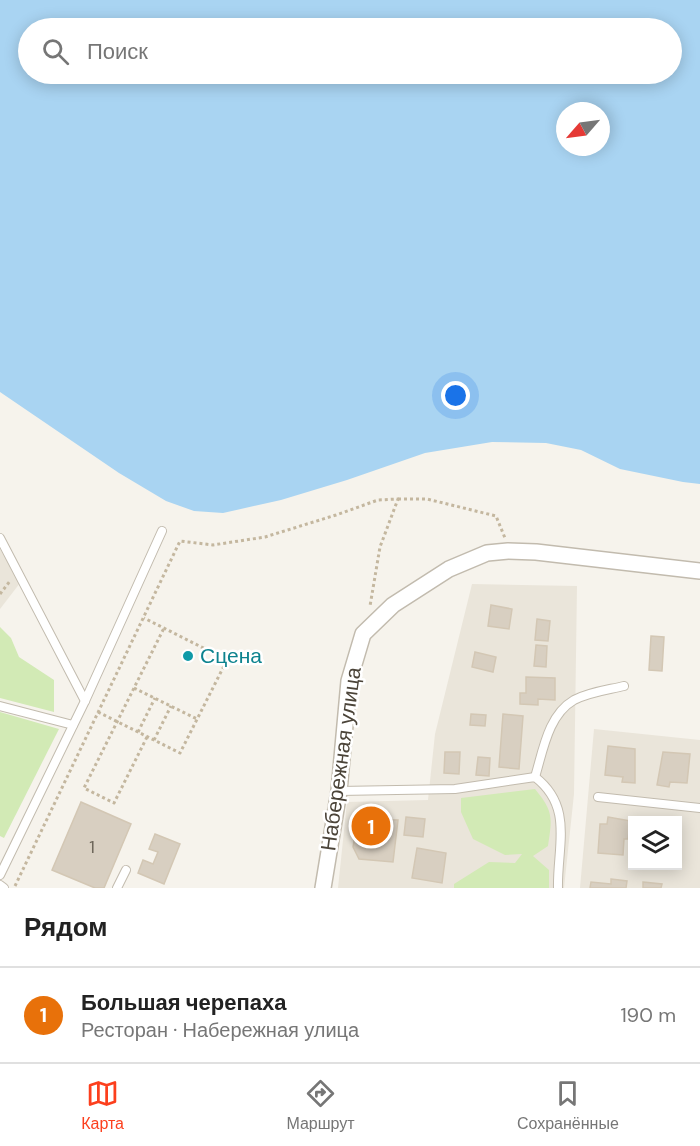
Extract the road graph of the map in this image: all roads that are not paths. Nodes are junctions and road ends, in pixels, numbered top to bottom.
1 (162, 531) dead end
2 (0, 539) edge
3 (700, 571) edge
4 (624, 686) dead end
5 (85, 701) junction
6 (0, 706) edge
7 (74, 725) junction
8 (535, 777) junction
9 (339, 791) junction
10 (598, 797) dead end
11 (700, 808) edge
12 (126, 870) dead end
13 (0, 874) edge
14 (0, 885) edge
15 (4, 888) edge
16 (117, 888) edge
17 (323, 888) edge
18 (558, 888) edge

1 - 5 lane
2 - 5 lane
3 - 9 street, Набережная улица
4 - 8 lane
5 - 7 lane
6 - 7 lane
7 - 13 lane
8 - 9 lane
8 - 18 lane
9 - 17 street, Набережная улица
10 - 11 lane
12 - 16 lane
14 - 15 lane

